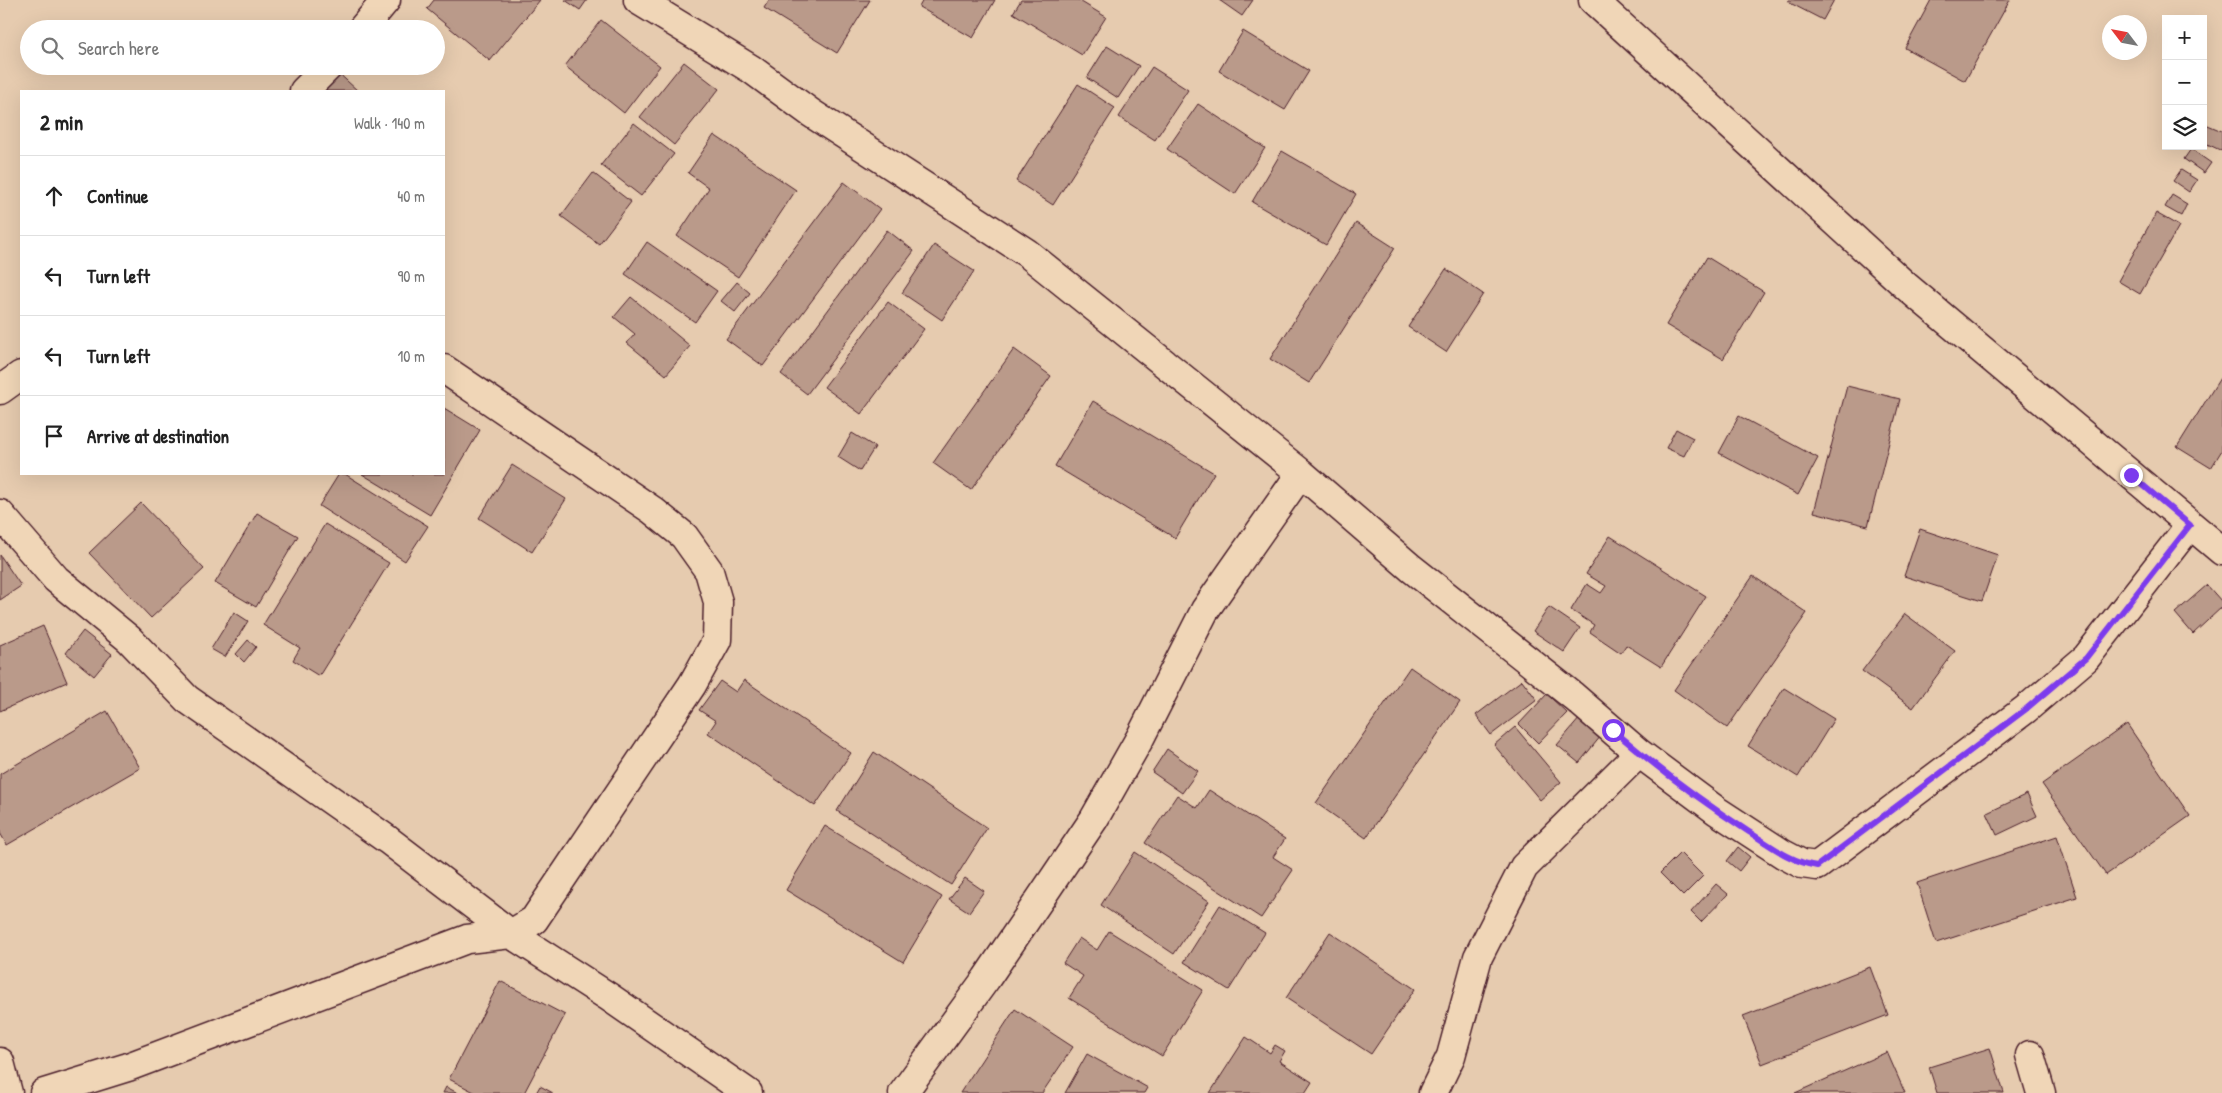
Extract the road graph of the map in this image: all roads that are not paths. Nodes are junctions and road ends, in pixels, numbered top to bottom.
1 (386, 0) edge
2 (638, 0) edge
3 (1593, 0) edge
4 (369, 20) edge
5 (320, 75) edge
6 (305, 90) edge
7 (445, 370) edge
8 (20, 376) edge
9 (0, 390) edge
10 (1301, 474) junction
11 (0, 514) edge
12 (2190, 525) junction
13 (2222, 552) edge
14 (1640, 753) junction
15 (511, 934) junction
16 (2030, 1055) dead end
17 (0, 1062) edge
18 (8, 1093) edge
19 (44, 1093) edge
20 (748, 1093) edge
21 (903, 1093) edge
22 (1433, 1093) edge
23 (2041, 1093) edge

1 - 4 street
2 - 10 street
3 - 12 street
5 - 6 street
7 - 15 street
8 - 9 street
10 - 14 street
10 - 21 street
11 - 15 street
12 - 13 street
12 - 14 street
14 - 22 street
15 - 19 street
15 - 20 street
16 - 23 street
17 - 18 street

